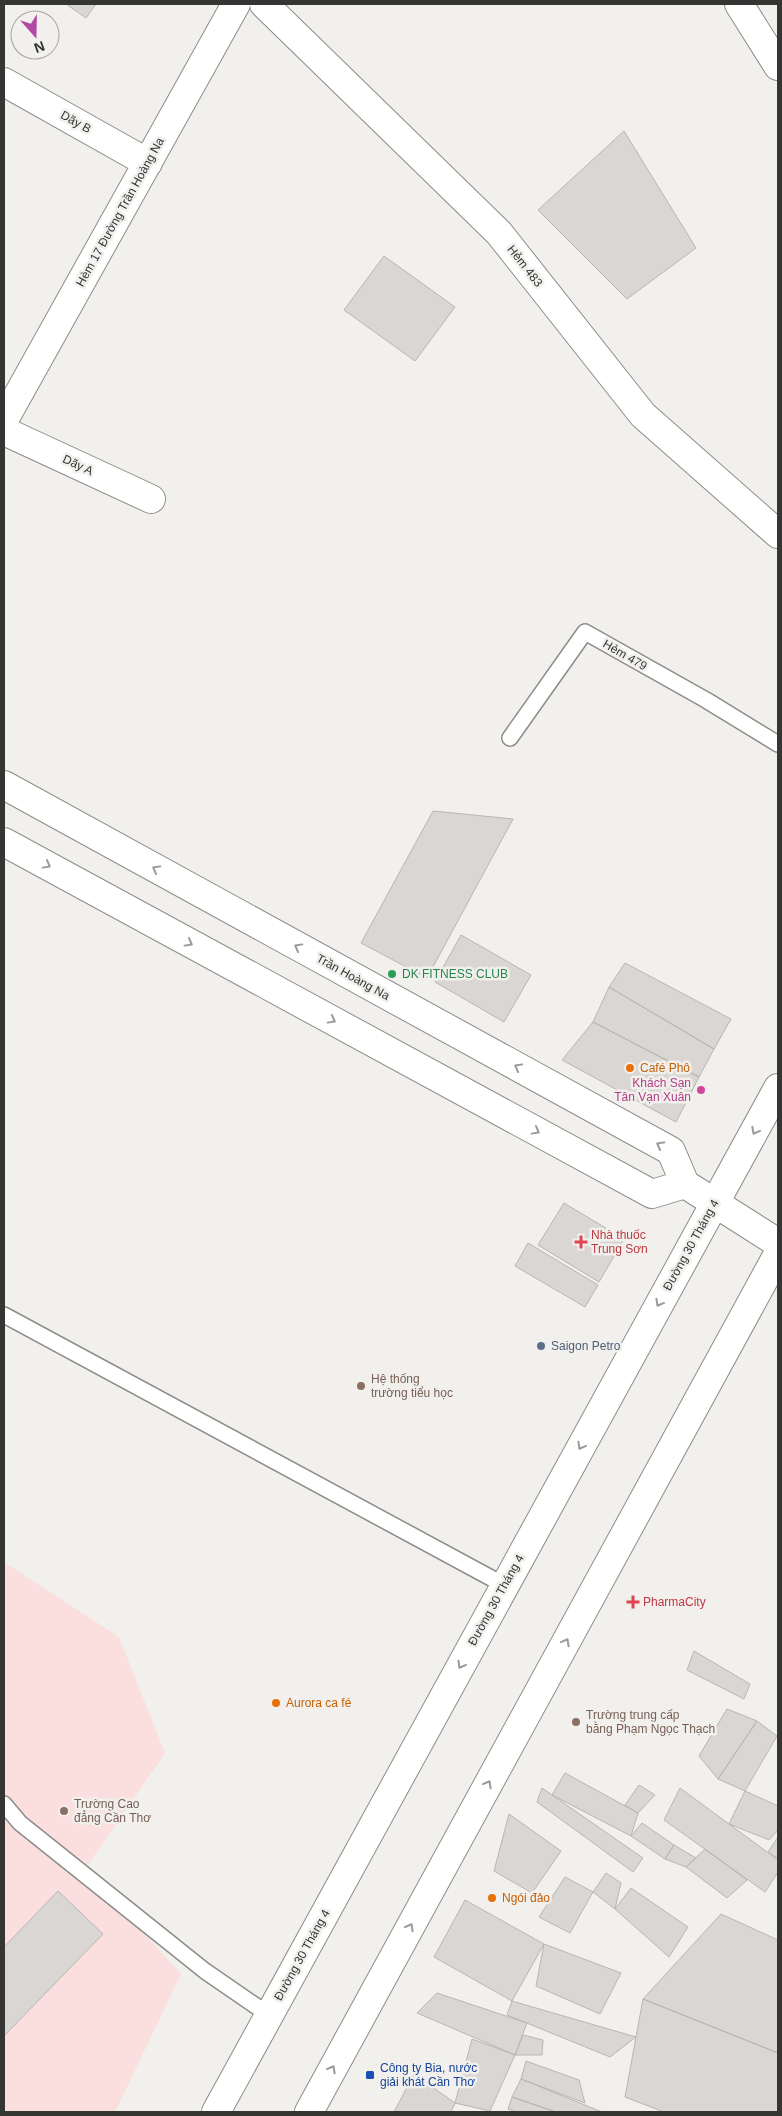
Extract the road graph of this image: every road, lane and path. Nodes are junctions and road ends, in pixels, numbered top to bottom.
1 (236, 4) edge
2 (264, 4) edge
3 (740, 4) edge
4 (778, 66) edge
5 (4, 82) edge
6 (148, 162) junction
7 (4, 420) edge
8 (4, 431) edge
9 (151, 499) dead end
10 (778, 534) edge
11 (510, 738) dead end
12 (778, 744) edge
13 (4, 785) edge
14 (4, 842) edge
15 (778, 1088) edge
16 (685, 1184) junction
17 (714, 1201) junction
18 (778, 1243) edge
19 (778, 1254) edge
20 (4, 1315) edge
21 (504, 1585) junction
22 (4, 1804) edge
23 (269, 2015) junction
24 (216, 2112) edge
25 (309, 2112) edge

1 - 6 main road, Hèm 17 Đường Trần Hoàng Na
2 - 10 main road, Hẻm 483
3 - 4 main road
5 - 6 main road, Dãy B
6 - 7 main road, Hèm 17 Đường Trần Hoàng Na
8 - 9 main road, Dãy A
11 - 12 lane, Hẻm 479
16 -> 13 main road, Trần Hoàng Na
14 -> 16 main road
15 -> 17 main road, Đường 30 Tháng 4
16 - 17 main road
17 - 18 main road
17 -> 21 main road, Đường 30 Tháng 4
25 -> 19 main road
20 - 21 lane
21 -> 23 main road, Đường 30 Tháng 4
22 - 23 lane
23 - 24 main road, Đường 30 Tháng 4

